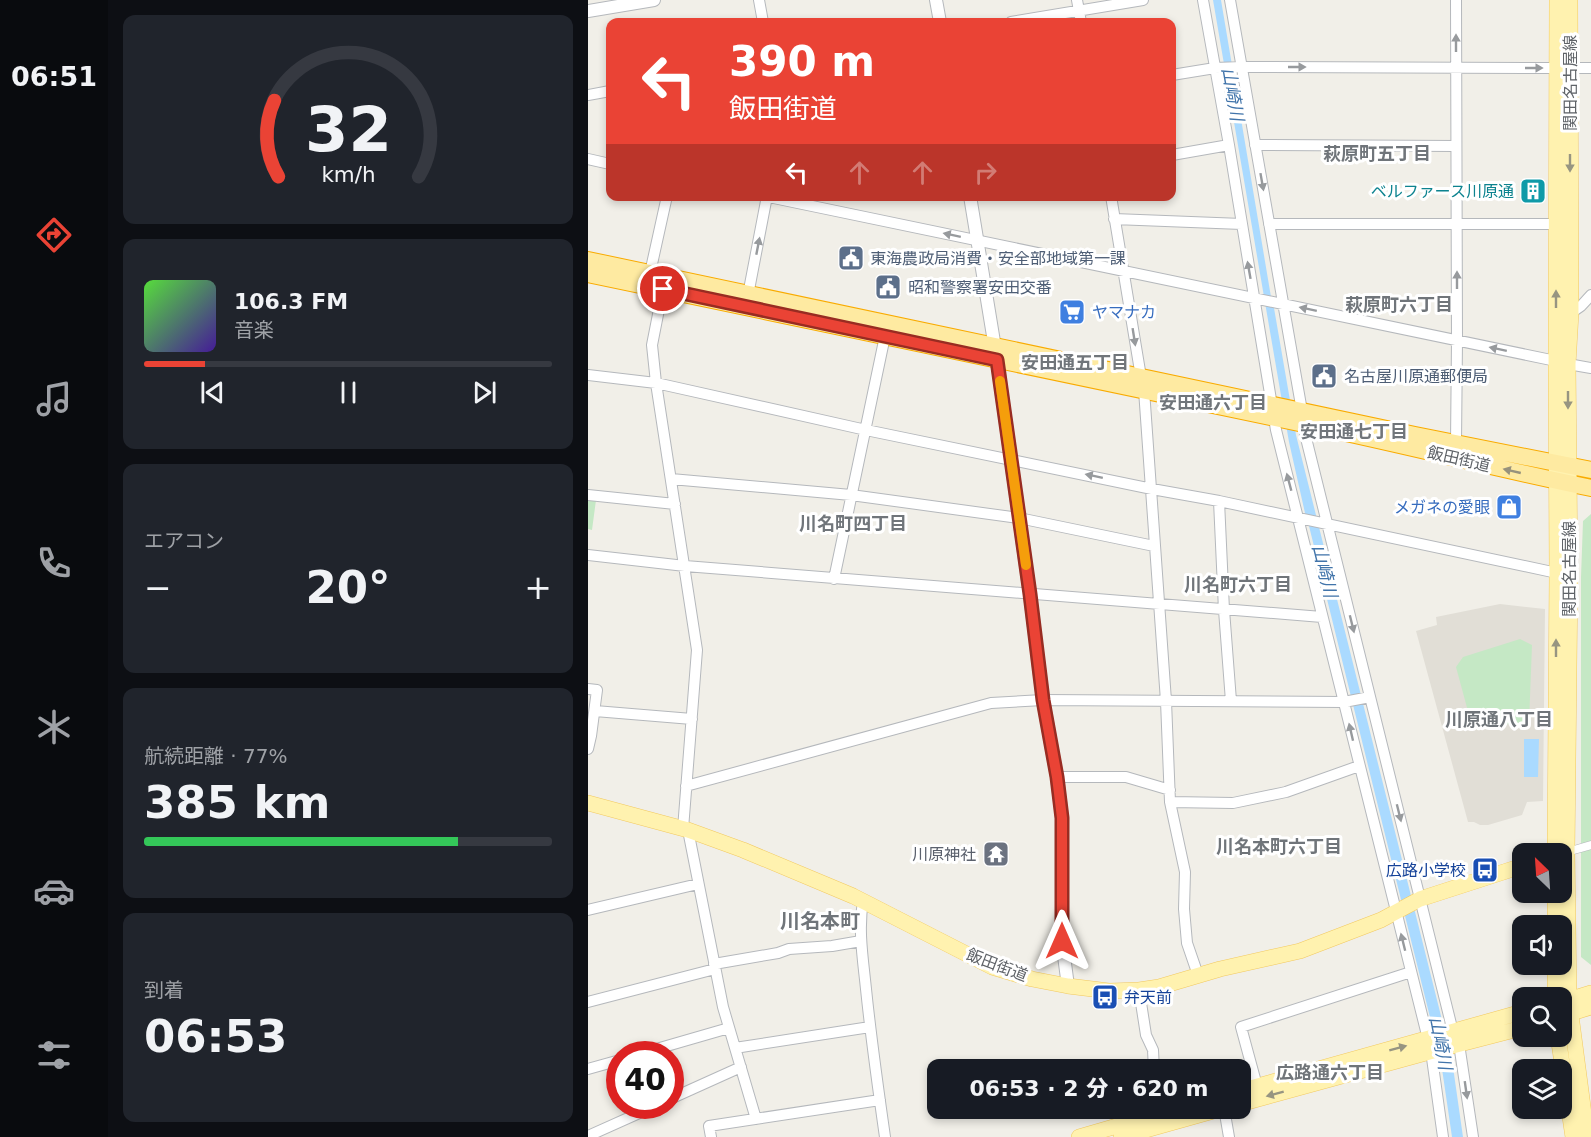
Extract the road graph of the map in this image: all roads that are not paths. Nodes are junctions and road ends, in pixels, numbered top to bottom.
1 (654, 0) edge
2 (759, 0) edge
3 (936, 0) edge
4 (1143, 0) edge
5 (1203, 0) edge
6 (1230, 0) edge
7 (1456, 0) edge
8 (1557, 0) edge
9 (1570, 0) edge
10 (1078, 5) edge
11 (588, 11) edge
12 (762, 18) edge
13 (939, 18) edge
14 (1027, 18) edge
15 (1240, 67) junction
16 (1216, 68) junction
17 (1456, 68) junction
18 (1563, 68) junction
19 (1591, 68) edge
20 (1176, 74) edge
21 (606, 92) edge
22 (588, 95) edge
23 (1255, 145) junction
24 (1229, 146) junction
25 (1456, 146) junction
26 (1176, 154) edge
27 (588, 159) edge
28 (606, 163) edge
29 (666, 201) edge
30 (765, 201) edge
31 (786, 201) edge
32 (971, 201) edge
33 (1112, 201) edge
34 (1114, 219) junction
35 (1242, 224) junction
36 (1269, 224) junction
37 (1563, 224) junction
38 (1456, 225) junction
39 (977, 240) junction
40 (588, 260) edge
41 (1124, 271) junction
42 (650, 273) junction
43 (588, 274) edge
44 (663, 289) junction
45 (748, 295) junction
46 (1591, 295) edge
47 (1254, 298) junction
48 (1282, 304) junction
49 (1571, 313) junction
50 (885, 336) junction
51 (1457, 340) junction
52 (996, 353) junction
53 (1562, 363) junction
54 (1591, 368) edge
55 (588, 375) edge
56 (656, 383) junction
57 (1143, 384) junction
58 (1274, 411) junction
59 (1301, 417) junction
60 (866, 429) junction
61 (1456, 443) junction
62 (1011, 459) junction
63 (1562, 464) junction
64 (1591, 470) edge
65 (671, 479) junction
66 (1562, 482) junction
67 (1591, 488) edge
68 (1152, 489) junction
69 (588, 495) edge
70 (851, 495) junction
71 (1219, 501) junction
72 (675, 504) junction
73 (1019, 518) junction
74 (1298, 518) junction
75 (1328, 524) junction
76 (1154, 546) junction
77 (588, 555) edge
78 (684, 566) junction
79 (1557, 573) junction
80 (834, 579) junction
81 (1030, 594) junction
82 (1159, 604) junction
83 (1224, 610) junction
84 (1322, 617) junction
85 (588, 689) edge
86 (1370, 697) junction
87 (1043, 700) junction
88 (1166, 700) junction
89 (1231, 701) junction
90 (1344, 702) junction
91 (595, 711) junction
92 (692, 719) junction
93 (588, 749) edge
94 (1359, 766) junction
95 (1057, 777) junction
96 (686, 786) junction
97 (1170, 796) junction
98 (588, 803) edge
99 (685, 830) junction
100 (1561, 843) edge
101 (1561, 843) edge
102 (1591, 845) edge
103 (1572, 850) edge
104 (1512, 869) edge
105 (698, 884) junction
106 (1419, 900) junction
107 (862, 901) junction
108 (1562, 903) edge
109 (588, 910) edge
110 (1397, 911) junction
111 (861, 941) junction
112 (715, 967) junction
113 (1411, 972) junction
114 (1198, 975) junction
115 (1068, 986) junction
116 (1563, 987) edge
117 (1138, 990) junction
118 (1591, 993) edge
119 (588, 1002) edge
120 (1572, 1002) edge
121 (1572, 1006) edge
122 (1591, 1007) edge
123 (1512, 1016) edge
124 (870, 1027) junction
125 (729, 1028) junction
126 (1512, 1029) edge
127 (1455, 1038) junction
128 (684, 1041) edge
129 (1431, 1045) junction
130 (1560, 1047) edge
131 (1571, 1047) edge
132 (735, 1048) junction
133 (1153, 1059) edge
134 (606, 1064) edge
135 (741, 1067) junction
136 (588, 1069) edge
137 (1257, 1086) junction
138 (1251, 1088) edge
139 (684, 1093) edge
140 (880, 1100) junction
141 (1251, 1101) edge
142 (626, 1119) edge
143 (756, 1119) junction
144 (1136, 1119) edge
145 (1185, 1119) edge
146 (1226, 1119) edge
147 (588, 1136) edge
148 (711, 1137) edge
149 (885, 1137) edge
150 (1079, 1137) edge
151 (1120, 1137) edge
152 (1229, 1137) edge
153 (1443, 1137) edge
154 (1473, 1137) edge
155 (1573, 1137) edge
156 (1587, 1137) edge

1 - 11 street
2 - 12 street
3 - 13 street
4 - 10 street
5 - 16 street
6 - 15 street
17 -> 7 street
8 - 18 main road, 関田名古屋線
9 - 18 main road, 関田名古屋線
10 - 14 street
15 - 16 street
15 -> 17 street
15 - 23 street
16 - 20 street
16 - 24 street
17 -> 18 street
17 - 25 street
18 - 19 street
18 - 37 main road, 関田名古屋線
21 - 22 street
23 - 25 street
23 -> 36 street
24 - 26 street
24 - 35 street
25 - 38 street
27 - 28 street
29 - 42 street
45 -> 30 street
39 -> 31 street
32 - 39 street
33 - 34 street
34 - 35 street
34 - 41 street
47 -> 35 street
36 - 38 street
36 - 48 street
37 - 38 street
37 - 49 main road, 関田名古屋線
53 -> 37 main road, 関田名古屋線
51 -> 38 street
39 - 41 street
39 - 52 street
40 - 42 highway, 飯田街道
41 - 47 street
41 -> 57 street
42 - 45 highway, 飯田街道
43 - 44 highway, 飯田街道
44 - 50 highway, 飯田街道
44 - 56 street
45 - 52 highway, 飯田街道
46 - 49 street
47 - 48 street
47 - 58 street
51 -> 48 street
48 - 59 street
49 - 53 main road, 関田名古屋線
50 - 52 highway, 飯田街道
50 - 60 street
53 -> 51 street
51 - 61 street
52 - 57 highway, 飯田街道
52 - 62 street
53 - 54 street
53 - 63 main road, 関田名古屋線
55 - 56 street
56 - 60 street
56 - 65 street
57 - 58 highway, 飯田街道
57 - 68 street
58 - 59 highway, 飯田街道
74 -> 58 street
59 - 61 highway, 飯田街道
66 -> 59 highway, 飯田街道
59 - 75 street
60 - 62 street
60 - 70 street
61 - 63 highway, 飯田街道
68 -> 62 street
62 - 73 street
63 - 64 highway, 飯田街道
63 - 66 main road, 関田名古屋線
65 - 70 street
65 - 72 street
66 - 67 highway, 飯田街道
66 - 79 main road, 関田名古屋線
66 - 100 main road, 関田名古屋線
68 - 71 street
68 - 76 street
69 - 72 street
70 - 73 street
70 - 80 street
71 - 74 street
71 - 83 street
72 - 78 street
73 - 76 street
73 - 81 street
74 - 75 street
74 - 84 street
75 - 79 street
75 -> 86 street
76 - 82 street
77 - 78 street
78 - 80 street
78 - 92 street
101 -> 79 main road, 関田名古屋線
80 - 81 street
81 - 82 street
81 - 87 street
82 - 83 street
82 - 88 street
83 - 84 street
83 - 89 street
84 - 90 street
85 - 91 street
86 - 90 street
86 -> 106 street
87 - 88 street
87 - 95 street
87 - 96 street
88 - 89 street
88 - 97 street
89 - 90 street
94 -> 90 street
91 - 92 street
91 - 93 street
92 - 96 street
94 - 97 street
94 - 110 street
95 - 97 street
95 - 115 street
96 - 99 street
97 - 114 street
98 - 99 main road, 飯田街道
99 - 105 street
99 - 107 main road, 飯田街道
102 - 103 street
104 - 106 main road, 飯田街道
105 - 109 street
105 - 112 street
106 - 110 main road, 飯田街道
106 - 127 street
107 - 111 street
107 - 115 main road, 飯田街道
108 - 116 main road, 関田名古屋線
113 -> 110 street
110 - 114 main road, 飯田街道
111 - 112 street
111 - 124 street
112 - 119 street
112 - 125 street
113 - 129 street
113 - 137 street
114 - 117 main road, 飯田街道
115 - 117 main road, 飯田街道
117 - 133 street
118 - 120 main road
121 - 122 main road
123 - 127 main road
124 - 132 street
124 - 140 street
125 - 128 street
125 - 132 street
126 - 127 main road
127 - 129 main road
127 -> 154 street
137 -> 129 main road
129 -> 141 main road
129 - 153 street
130 - 155 main road
131 - 156 main road, 関田名古屋線
132 - 135 street
134 - 136 street
135 - 139 street
135 - 143 street
137 - 138 main road
140 - 143 street
140 - 149 street
142 - 147 street
143 - 148 street
144 - 150 main road
145 - 151 main road
146 - 152 street

